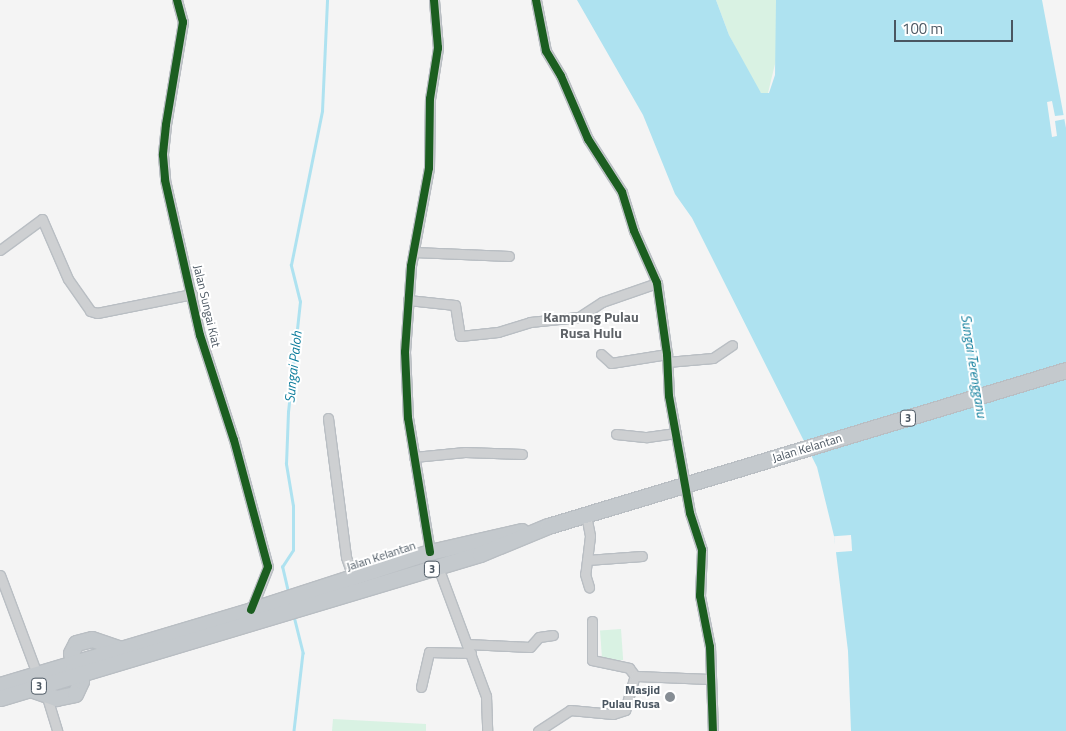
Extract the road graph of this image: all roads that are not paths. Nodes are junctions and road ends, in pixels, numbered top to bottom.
1 (177, 0) edge
2 (434, 0) edge
3 (536, 0) edge
4 (0, 250) edge
5 (414, 252) junction
6 (510, 256) dead end
7 (657, 283) junction
8 (192, 294) junction
9 (408, 300) junction
10 (732, 345) dead end
11 (601, 354) dead end
12 (667, 358) junction
13 (1066, 370) edge
14 (328, 418) dead end
15 (676, 433) junction
16 (616, 434) dead end
17 (522, 454) dead end
18 (414, 456) junction
19 (685, 485) junction
20 (586, 515) junction
21 (548, 526) junction
22 (427, 553) junction
23 (480, 554) junction
24 (642, 556) dead end
25 (587, 560) junction
26 (438, 567) junction
27 (0, 575) edge
28 (353, 577) junction
29 (588, 587) dead end
30 (311, 598) junction
31 (261, 611) junction
32 (592, 621) dead end
33 (553, 635) dead end
34 (469, 648) junction
35 (76, 670) junction
36 (37, 674) junction
37 (635, 676) junction
38 (711, 679) junction
39 (0, 685) edge
40 (421, 687) dead end
41 (30, 688) junction
42 (0, 690) edge
43 (46, 694) junction
44 (0, 698) edge
45 (65, 698) junction
46 (54, 717) junction
47 (57, 731) edge
48 (487, 731) edge
49 (538, 731) edge
50 (713, 731) edge

1 - 8 street, Jalan Sungai Kiat
2 - 5 street
3 - 7 street
4 - 8 street
5 - 6 street
5 - 9 street
7 - 9 street
7 - 12 street
8 - 31 street, Jalan Sungai Kiat
9 - 18 street
10 - 12 street
11 - 12 street
12 - 15 street
13 - 19 highway, Jalan Kelantan / 3
14 - 28 street
15 - 16 street
15 - 19 street
17 - 18 street
18 - 22 street
19 - 20 highway, Jalan Kelantan / 3
19 - 38 street
20 - 21 highway, Jalan Kelantan / 3
20 - 25 street
21 - 22 highway, Jalan Kelantan / 3
21 - 23 highway, Jalan Kelantan / 3
22 - 23 highway
22 - 28 highway, Jalan Kelantan / 3
23 - 26 highway, Jalan Kelantan / 3
24 - 25 street
25 - 29 street
26 - 30 highway, Jalan Kelantan / 3
26 - 34 street
27 - 36 street
28 - 30 highway, Jalan Kelantan / 3
30 - 31 highway, Jalan Kelantan / 3
31 - 35 highway, Jalan Kelantan / 3
31 - 35 highway, Jalan Kelantan / 3
32 - 37 street
33 - 34 street
34 - 40 street
34 - 48 street
35 - 36 highway, Jalan Kelantan / 3
35 - 41 highway, Jalan Kelantan / 3
35 - 42 highway
35 - 45 highway
36 - 39 highway, Jalan Kelantan / 3
37 - 38 street
37 - 49 street
38 - 50 street
41 - 43 highway
41 - 44 highway, Jalan Kelantan / 3
43 - 45 highway
43 - 46 street
45 - 46 street
46 - 47 street

